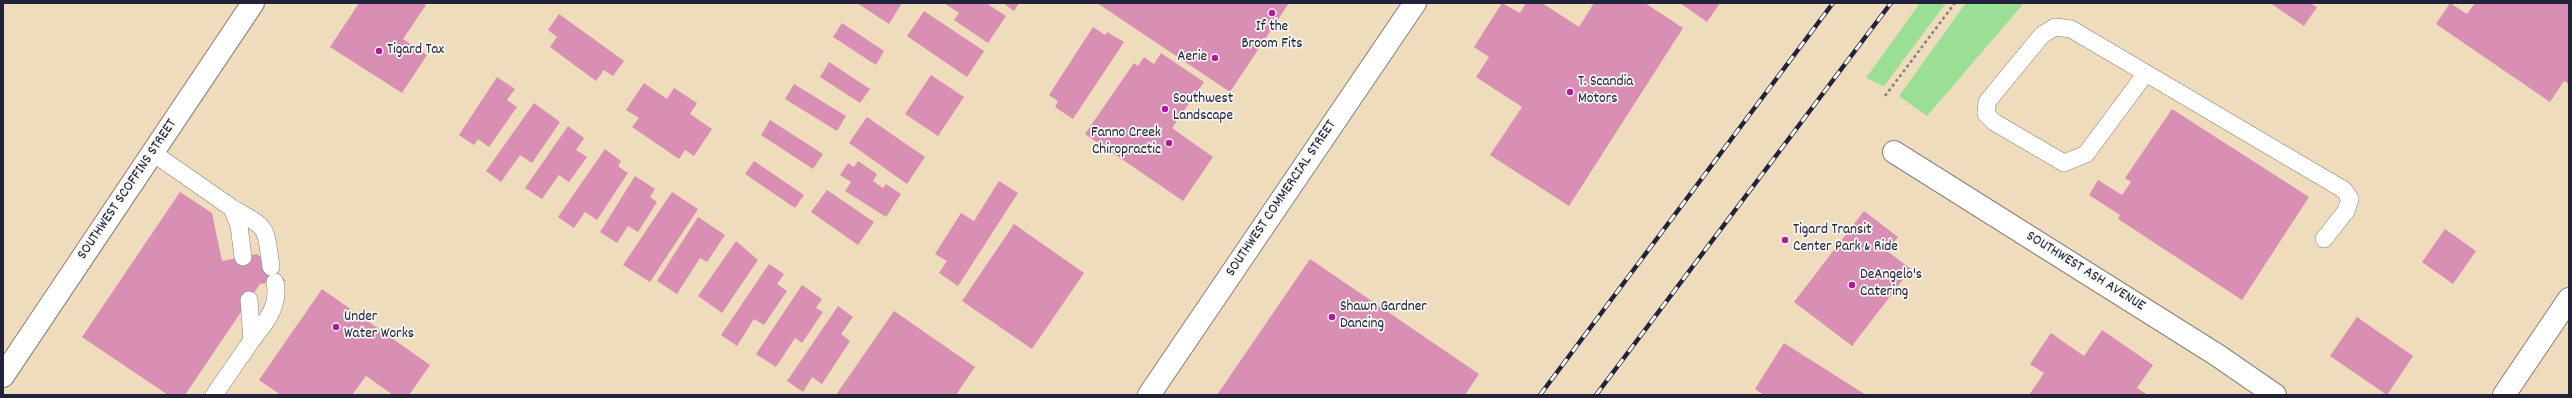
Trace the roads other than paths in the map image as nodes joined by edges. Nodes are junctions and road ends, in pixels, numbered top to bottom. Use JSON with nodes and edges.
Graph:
{"nodes":[{"id":1,"x":254,"y":3,"type":"edge"},
{"id":2,"x":1415,"y":3,"type":"edge"},
{"id":3,"x":2146,"y":73,"type":"junction"},
{"id":4,"x":1894,"y":152,"type":"dead end"},
{"id":5,"x":152,"y":153,"type":"junction"},
{"id":6,"x":232,"y":208,"type":"junction"},
{"id":7,"x":2324,"y":239,"type":"dead end"},
{"id":8,"x":243,"y":257,"type":"dead end"},
{"id":9,"x":2569,"y":299,"type":"edge"},
{"id":10,"x":249,"y":300,"type":"dead end"},
{"id":11,"x":252,"y":340,"type":"junction"},
{"id":12,"x":3,"y":376,"type":"edge"},
{"id":13,"x":214,"y":395,"type":"edge"},
{"id":14,"x":1150,"y":395,"type":"edge"},
{"id":15,"x":2275,"y":395,"type":"edge"},
{"id":16,"x":2504,"y":395,"type":"edge"}],
"edges":[{"from":1,"to":5,"type":"street","name":"SOUTHWEST SCOFFINS STREET"},
{"from":2,"to":14,"type":"street","name":"SOUTHWEST COMMERCIAL STREET"},
{"from":3,"to":3,"type":"lane"},
{"from":3,"to":7,"type":"lane"},
{"from":4,"to":15,"type":"street","name":"SOUTHWEST ASH AVENUE"},
{"from":5,"to":6,"type":"lane"},
{"from":5,"to":12,"type":"street","name":"SOUTHWEST SCOFFINS STREET"},
{"from":6,"to":8,"type":"lane"},
{"from":6,"to":11,"type":"lane"},
{"from":9,"to":16,"type":"street"},
{"from":10,"to":11,"type":"lane"},
{"from":11,"to":13,"type":"lane"}]}
